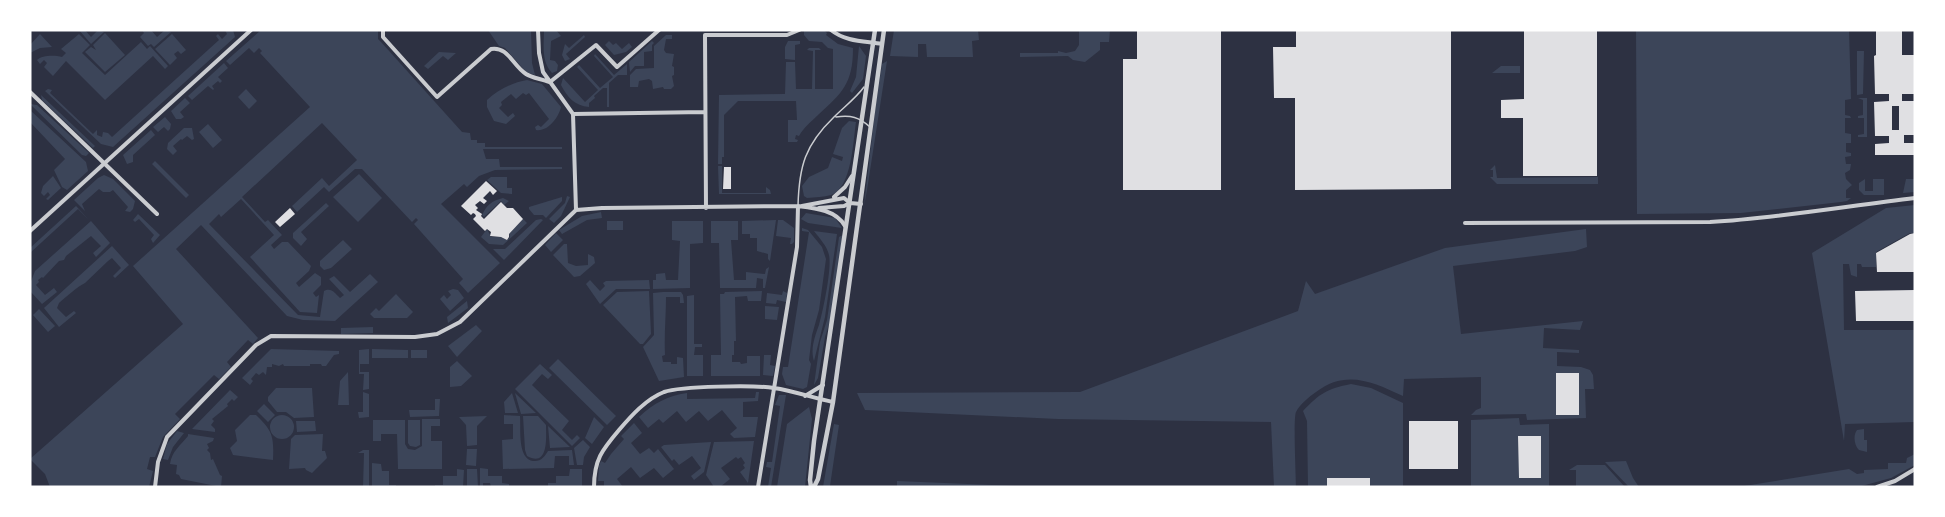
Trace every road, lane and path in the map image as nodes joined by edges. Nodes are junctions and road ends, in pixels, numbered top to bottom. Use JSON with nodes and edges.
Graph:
{"nodes":[{"id":1,"x":251,"y":30,"type":"edge"},
{"id":2,"x":383,"y":30,"type":"edge"},
{"id":3,"x":538,"y":30,"type":"edge"},
{"id":4,"x":659,"y":30,"type":"edge"},
{"id":5,"x":799,"y":30,"type":"edge"},
{"id":6,"x":831,"y":30,"type":"edge"},
{"id":7,"x":875,"y":30,"type":"edge"},
{"id":8,"x":884,"y":30,"type":"edge"},
{"id":9,"x":874,"y":43,"type":"junction"},
{"id":10,"x":882,"y":44,"type":"junction"},
{"id":11,"x":868,"y":80,"type":"junction"},
{"id":12,"x":549,"y":82,"type":"junction"},
{"id":13,"x":30,"y":92,"type":"edge"},
{"id":14,"x":705,"y":112,"type":"junction"},
{"id":15,"x":573,"y":114,"type":"junction"},
{"id":16,"x":834,"y":117,"type":"junction"},
{"id":17,"x":862,"y":120,"type":"junction"},
{"id":18,"x":870,"y":128,"type":"junction"},
{"id":19,"x":105,"y":164,"type":"junction"},
{"id":20,"x":854,"y":172,"type":"junction"},
{"id":21,"x":1915,"y":198,"type":"edge"},
{"id":22,"x":833,"y":199,"type":"junction"},
{"id":23,"x":850,"y":203,"type":"junction"},
{"id":24,"x":861,"y":204,"type":"junction"},
{"id":25,"x":798,"y":206,"type":"junction"},
{"id":26,"x":706,"y":208,"type":"junction"},
{"id":27,"x":817,"y":208,"type":"junction"},
{"id":28,"x":576,"y":210,"type":"junction"},
{"id":29,"x":157,"y":214,"type":"dead end"},
{"id":30,"x":1465,"y":223,"type":"dead end"},
{"id":31,"x":846,"y":228,"type":"junction"},
{"id":32,"x":30,"y":231,"type":"edge"},
{"id":33,"x":824,"y":384,"type":"junction"},
{"id":34,"x":774,"y":388,"type":"junction"},
{"id":35,"x":805,"y":396,"type":"junction"},
{"id":36,"x":822,"y":400,"type":"junction"},
{"id":37,"x":833,"y":402,"type":"junction"},
{"id":38,"x":1915,"y":469,"type":"edge"},
{"id":39,"x":154,"y":487,"type":"edge"},
{"id":40,"x":594,"y":487,"type":"edge"},
{"id":41,"x":758,"y":487,"type":"edge"},
{"id":42,"x":813,"y":487,"type":"edge"},
{"id":43,"x":1877,"y":487,"type":"edge"}],
"edges":[{"from":1,"to":19,"type":"street"},
{"from":2,"to":12,"type":"street"},
{"from":3,"to":12,"type":"street"},
{"from":4,"to":12,"type":"street"},
{"from":5,"to":14,"type":"street"},
{"from":6,"to":9,"type":"street"},
{"from":7,"to":9,"type":"street"},
{"from":8,"to":10,"type":"street"},
{"from":9,"to":10,"type":"street"},
{"from":9,"to":11,"type":"street"},
{"from":10,"to":18,"type":"street"},
{"from":11,"to":16,"type":"lane"},
{"from":11,"to":17,"type":"street"},
{"from":12,"to":15,"type":"street"},
{"from":13,"to":19,"type":"street"},
{"from":14,"to":15,"type":"street"},
{"from":14,"to":26,"type":"street"},
{"from":15,"to":28,"type":"street"},
{"from":16,"to":17,"type":"lane"},
{"from":16,"to":25,"type":"lane"},
{"from":17,"to":18,"type":"lane"},
{"from":17,"to":20,"type":"street"},
{"from":18,"to":24,"type":"street"},
{"from":19,"to":29,"type":"street"},
{"from":19,"to":32,"type":"street"},
{"from":20,"to":22,"type":"street"},
{"from":20,"to":23,"type":"street"},
{"from":21,"to":30,"type":"street"},
{"from":22,"to":23,"type":"street"},
{"from":22,"to":25,"type":"street"},
{"from":23,"to":24,"type":"street"},
{"from":23,"to":27,"type":"street"},
{"from":23,"to":31,"type":"street"},
{"from":24,"to":37,"type":"street"},
{"from":25,"to":26,"type":"street"},
{"from":25,"to":27,"type":"street"},
{"from":25,"to":34,"type":"street"},
{"from":26,"to":28,"type":"street"},
{"from":27,"to":31,"type":"street"},
{"from":28,"to":39,"type":"street"},
{"from":31,"to":33,"type":"street"},
{"from":33,"to":35,"type":"street"},
{"from":33,"to":36,"type":"street"},
{"from":34,"to":35,"type":"street"},
{"from":34,"to":40,"type":"street"},
{"from":34,"to":41,"type":"street"},
{"from":35,"to":36,"type":"street"},
{"from":36,"to":37,"type":"street"},
{"from":36,"to":42,"type":"street"},
{"from":37,"to":42,"type":"street"},
{"from":38,"to":43,"type":"street"}]}
